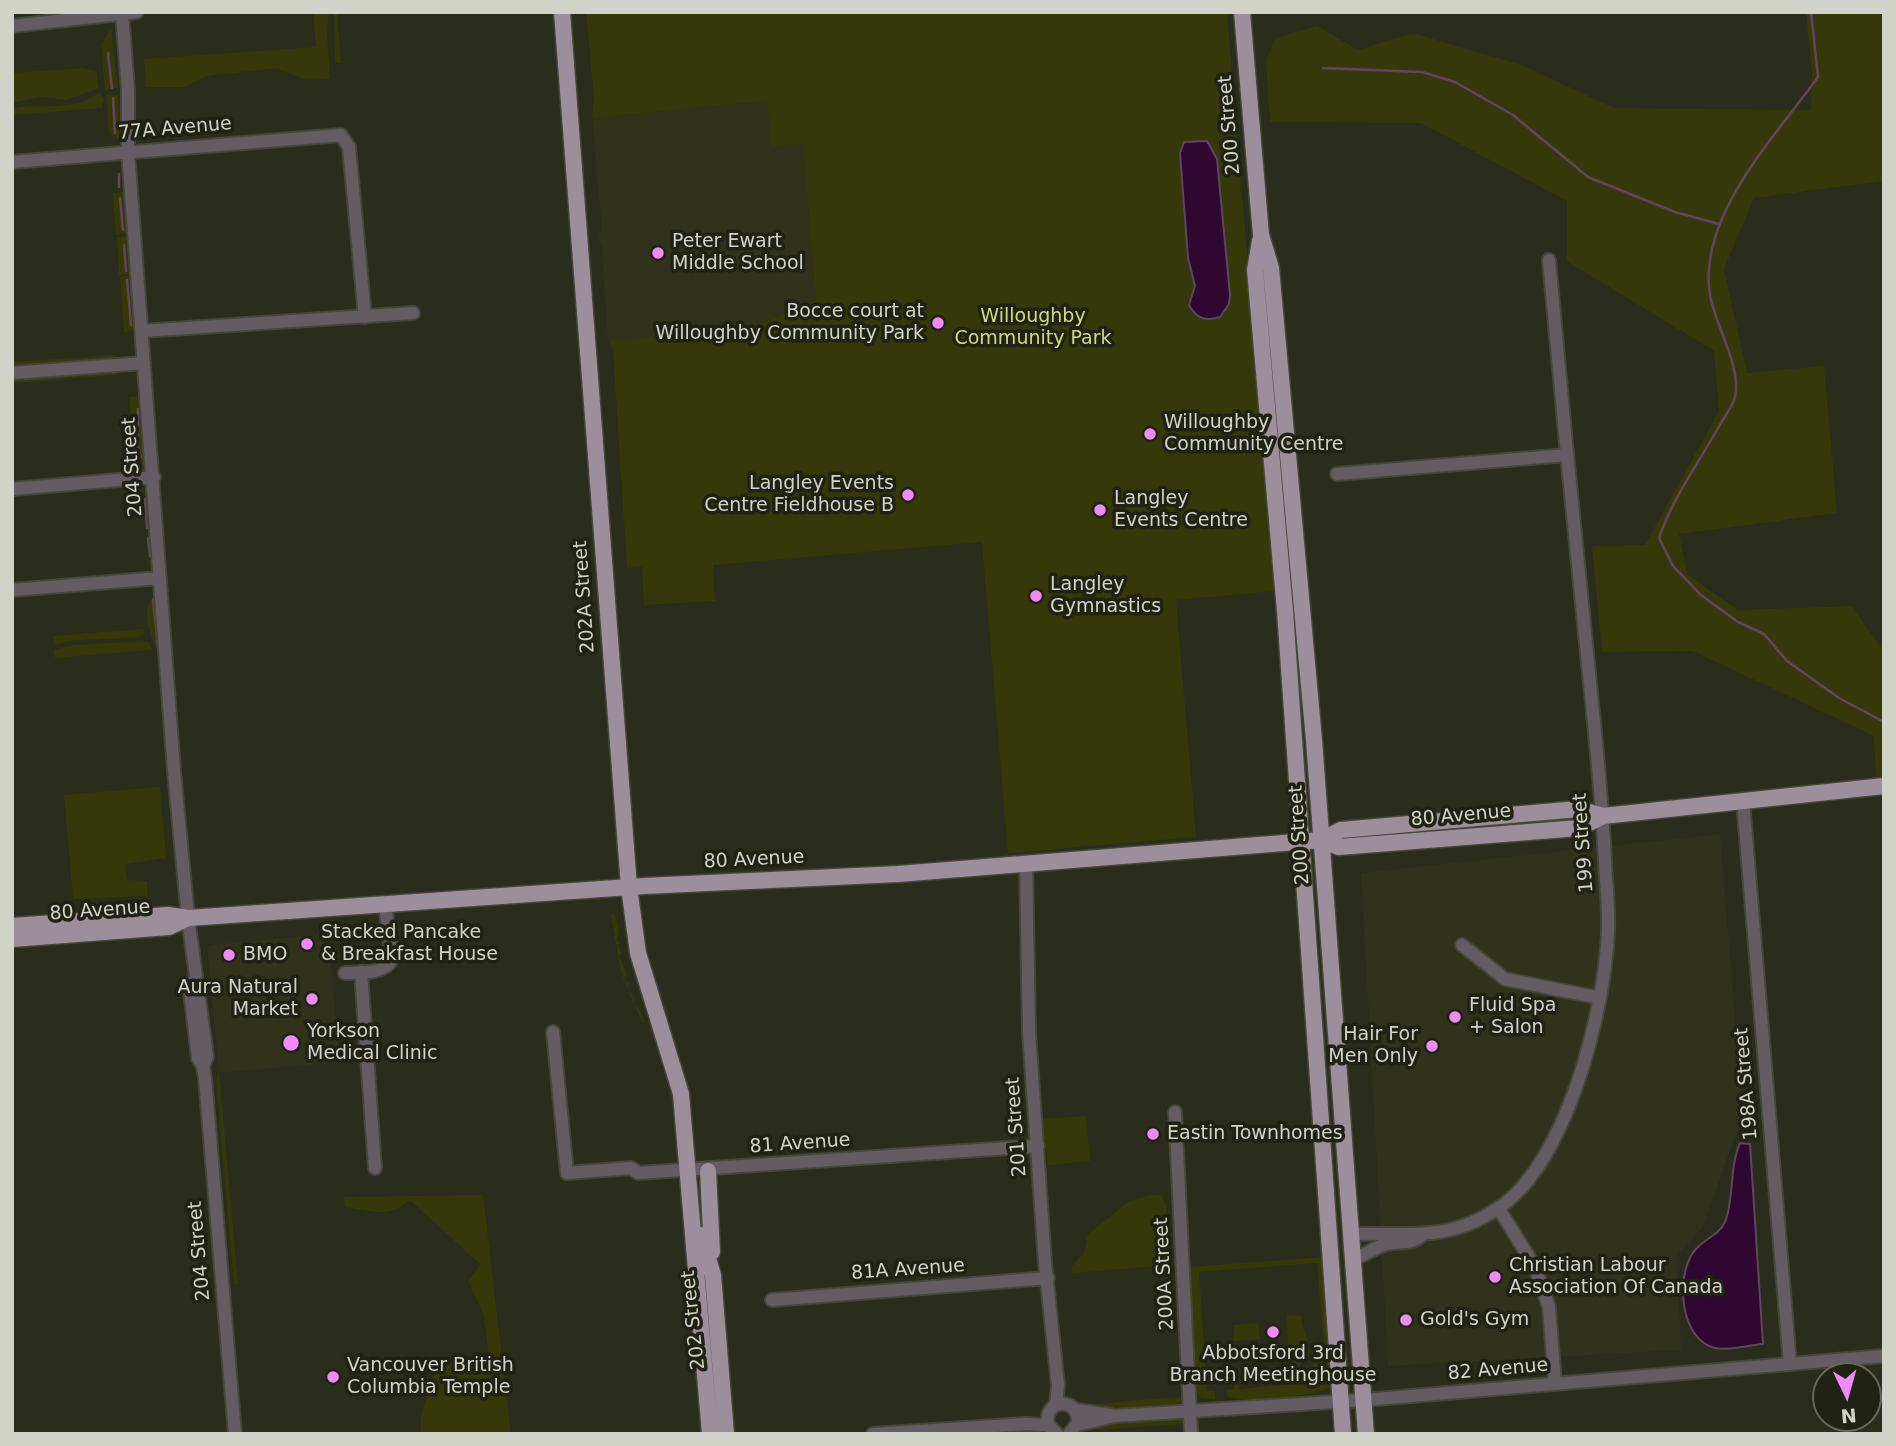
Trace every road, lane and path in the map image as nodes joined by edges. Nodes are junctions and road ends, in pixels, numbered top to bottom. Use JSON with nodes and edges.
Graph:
{"nodes":[{"id":1,"x":137,"y":12,"type":"edge"},
{"id":2,"x":562,"y":12,"type":"edge"},
{"id":3,"x":1242,"y":12,"type":"edge"},
{"id":4,"x":122,"y":13,"type":"edge"},
{"id":5,"x":12,"y":26,"type":"edge"},
{"id":6,"x":128,"y":152,"type":"junction"},
{"id":7,"x":12,"y":162,"type":"edge"},
{"id":8,"x":1261,"y":235,"type":"junction"},
{"id":9,"x":1549,"y":261,"type":"dead end"},
{"id":10,"x":413,"y":313,"type":"dead end"},
{"id":11,"x":365,"y":317,"type":"junction"},
{"id":12,"x":142,"y":331,"type":"junction"},
{"id":13,"x":145,"y":363,"type":"junction"},
{"id":14,"x":12,"y":373,"type":"edge"},
{"id":15,"x":1567,"y":455,"type":"junction"},
{"id":16,"x":1337,"y":474,"type":"dead end"},
{"id":17,"x":154,"y":477,"type":"junction"},
{"id":18,"x":12,"y":489,"type":"edge"},
{"id":19,"x":160,"y":578,"type":"junction"},
{"id":20,"x":12,"y":590,"type":"edge"},
{"id":21,"x":1884,"y":786,"type":"edge"},
{"id":22,"x":1743,"y":801,"type":"junction"},
{"id":23,"x":1603,"y":816,"type":"junction"},
{"id":24,"x":1321,"y":839,"type":"junction"},
{"id":25,"x":1300,"y":841,"type":"junction"},
{"id":26,"x":1026,"y":864,"type":"junction"},
{"id":27,"x":629,"y":887,"type":"junction"},
{"id":28,"x":385,"y":904,"type":"junction"},
{"id":29,"x":188,"y":918,"type":"junction"},
{"id":30,"x":12,"y":926,"type":"edge"},
{"id":31,"x":12,"y":939,"type":"edge"},
{"id":32,"x":1462,"y":945,"type":"dead end"},
{"id":33,"x":361,"y":972,"type":"junction"},
{"id":34,"x":345,"y":973,"type":"dead end"},
{"id":35,"x":1600,"y":998,"type":"junction"},
{"id":36,"x":554,"y":1032,"type":"dead end"},
{"id":37,"x":1175,"y":1112,"type":"dead end"},
{"id":38,"x":1038,"y":1146,"type":"junction"},
{"id":39,"x":375,"y":1168,"type":"dead end"},
{"id":40,"x":708,"y":1171,"type":"junction"},
{"id":41,"x":688,"y":1172,"type":"junction"},
{"id":42,"x":692,"y":1204,"type":"junction"},
{"id":43,"x":1499,"y":1209,"type":"junction"},
{"id":44,"x":1350,"y":1234,"type":"junction"},
{"id":45,"x":1421,"y":1236,"type":"junction"},
{"id":46,"x":1352,"y":1259,"type":"junction"},
{"id":47,"x":713,"y":1275,"type":"junction"},
{"id":48,"x":1048,"y":1278,"type":"junction"},
{"id":49,"x":772,"y":1300,"type":"dead end"},
{"id":50,"x":1884,"y":1356,"type":"edge"},
{"id":51,"x":1790,"y":1364,"type":"junction"},
{"id":52,"x":1555,"y":1384,"type":"junction"},
{"id":53,"x":1364,"y":1401,"type":"junction"},
{"id":54,"x":1341,"y":1402,"type":"junction"},
{"id":55,"x":1066,"y":1406,"type":"junction"},
{"id":56,"x":1192,"y":1410,"type":"junction"},
{"id":57,"x":1114,"y":1416,"type":"junction"},
{"id":58,"x":1050,"y":1425,"type":"edge"},
{"id":59,"x":1073,"y":1429,"type":"edge"},
{"id":60,"x":236,"y":1434,"type":"edge"},
{"id":61,"x":710,"y":1434,"type":"edge"},
{"id":62,"x":726,"y":1434,"type":"edge"},
{"id":63,"x":873,"y":1434,"type":"edge"},
{"id":64,"x":1191,"y":1434,"type":"edge"},
{"id":65,"x":1343,"y":1434,"type":"edge"},
{"id":66,"x":1366,"y":1434,"type":"edge"}],
"edges":[{"from":1,"to":4,"type":"street"},
{"from":2,"to":27,"type":"main road","name":"202A Street"},
{"from":3,"to":8,"type":"main road","name":"200 Street"},
{"from":4,"to":5,"type":"street"},
{"from":4,"to":6,"type":"street","name":"204 Street"},
{"from":6,"to":7,"type":"street","name":"77A Avenue"},
{"from":6,"to":11,"type":"street","name":"77A Avenue"},
{"from":6,"to":12,"type":"street","name":"204 Street"},
{"from":8,"to":24,"type":"main road","name":"200 Street"},
{"from":8,"to":25,"type":"main road","name":"200 Street"},
{"from":9,"to":15,"type":"street","name":"199 Street"},
{"from":10,"to":11,"type":"street"},
{"from":11,"to":12,"type":"street"},
{"from":12,"to":13,"type":"street","name":"204 Street"},
{"from":13,"to":14,"type":"street"},
{"from":13,"to":17,"type":"street","name":"204 Street"},
{"from":15,"to":16,"type":"street"},
{"from":15,"to":23,"type":"street","name":"199 Street"},
{"from":17,"to":18,"type":"street"},
{"from":17,"to":19,"type":"street","name":"204 Street"},
{"from":19,"to":20,"type":"street"},
{"from":19,"to":29,"type":"street","name":"204 Street"},
{"from":21,"to":22,"type":"main road","name":"80 Avenue"},
{"from":22,"to":23,"type":"main road","name":"80 Avenue"},
{"from":22,"to":51,"type":"street","name":"198A Street"},
{"from":23,"to":24,"type":"main road","name":"80 Avenue"},
{"from":23,"to":35,"type":"street","name":"199 Street"},
{"from":24,"to":25,"type":"main road","name":"80 Avenue"},
{"from":24,"to":44,"type":"main road","name":"200 Street"},
{"from":25,"to":26,"type":"main road","name":"80 Avenue"},
{"from":25,"to":54,"type":"main road","name":"200 Street"},
{"from":26,"to":27,"type":"main road","name":"80 Avenue"},
{"from":26,"to":38,"type":"street","name":"201 Street"},
{"from":27,"to":28,"type":"main road","name":"80 Avenue"},
{"from":27,"to":41,"type":"main road","name":"202A Street"},
{"from":28,"to":29,"type":"main road","name":"80 Avenue"},
{"from":28,"to":33,"type":"street"},
{"from":29,"to":30,"type":"main road","name":"80 Avenue"},
{"from":29,"to":31,"type":"main road","name":"80 Avenue"},
{"from":29,"to":60,"type":"street","name":"204 Street"},
{"from":32,"to":35,"type":"street"},
{"from":33,"to":34,"type":"street"},
{"from":33,"to":39,"type":"street"},
{"from":35,"to":43,"type":"street","name":"199 Street"},
{"from":36,"to":41,"type":"street","name":"81 Avenue"},
{"from":37,"to":56,"type":"street","name":"200A Street"},
{"from":38,"to":40,"type":"street","name":"81 Avenue"},
{"from":38,"to":48,"type":"street","name":"201 Street"},
{"from":40,"to":41,"type":"street","name":"81 Avenue"},
{"from":40,"to":47,"type":"main road"},
{"from":41,"to":42,"type":"main road","name":"202 Street"},
{"from":42,"to":47,"type":"main road","name":"202 Street"},
{"from":42,"to":61,"type":"main road","name":"202 Street"},
{"from":43,"to":45,"type":"street"},
{"from":43,"to":52,"type":"street"},
{"from":44,"to":45,"type":"street"},
{"from":44,"to":46,"type":"main road","name":"200 Street"},
{"from":45,"to":46,"type":"street"},
{"from":46,"to":53,"type":"main road","name":"200 Street"},
{"from":47,"to":62,"type":"main road","name":"202 Street"},
{"from":48,"to":49,"type":"street","name":"81A Avenue"},
{"from":48,"to":55,"type":"street","name":"201 Street"},
{"from":50,"to":51,"type":"street","name":"82 Avenue"},
{"from":51,"to":52,"type":"street","name":"82 Avenue"},
{"from":52,"to":53,"type":"street","name":"82 Avenue"},
{"from":53,"to":54,"type":"street","name":"82 Avenue"},
{"from":53,"to":66,"type":"main road","name":"200 Street"},
{"from":54,"to":56,"type":"street","name":"82 Avenue"},
{"from":54,"to":65,"type":"main road","name":"200 Street"},
{"from":55,"to":57,"type":"street","name":"82 Avenue"},
{"from":55,"to":58,"type":"street"},
{"from":55,"to":59,"type":"street"},
{"from":56,"to":57,"type":"street","name":"82 Avenue"},
{"from":56,"to":64,"type":"street","name":"200A Street"},
{"from":57,"to":59,"type":"street","name":"82 Avenue"},
{"from":58,"to":63,"type":"street"}]}
